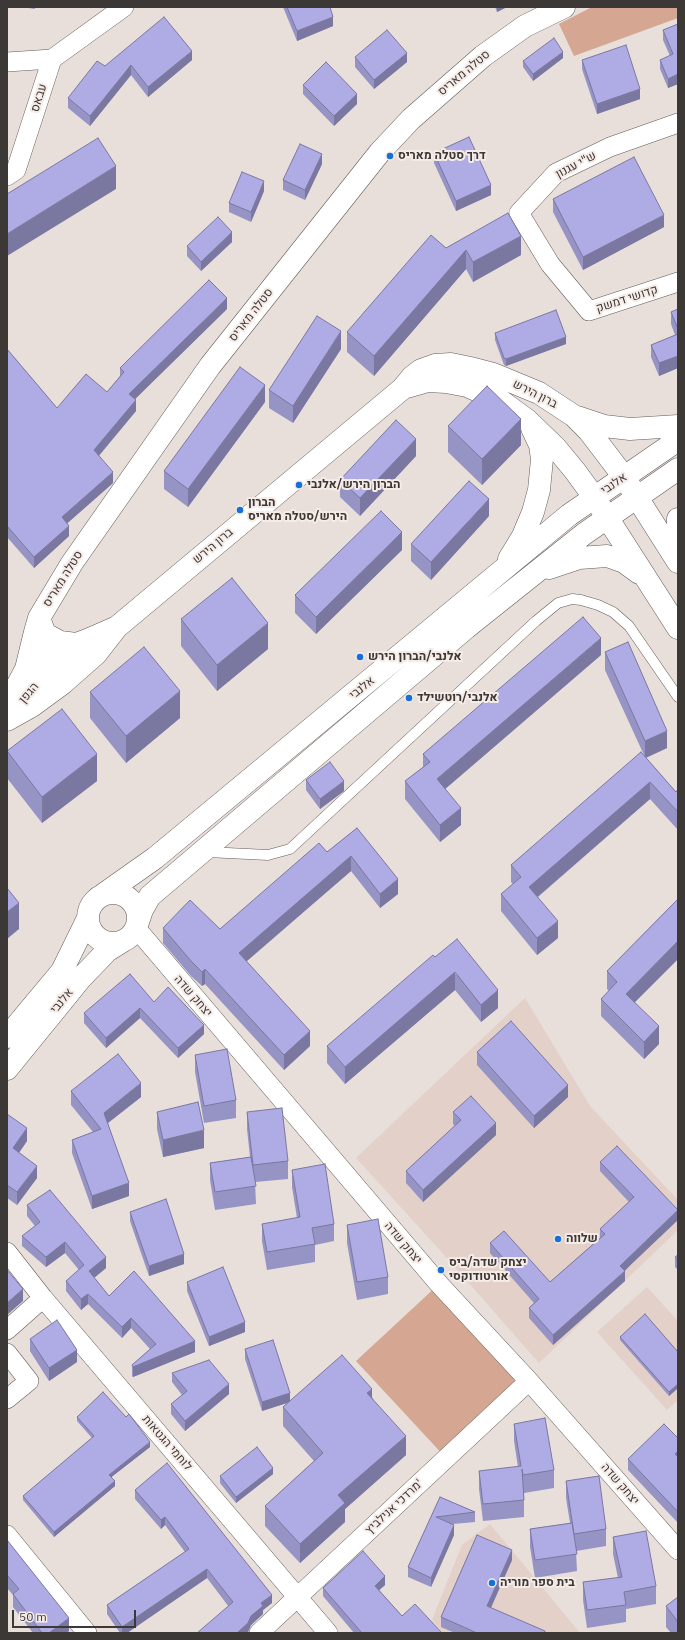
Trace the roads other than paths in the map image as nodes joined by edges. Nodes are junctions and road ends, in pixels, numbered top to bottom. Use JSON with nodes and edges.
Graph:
{"nodes":[{"id":1,"x":124,"y":7,"type":"edge"},
{"id":2,"x":564,"y":7,"type":"edge"},
{"id":3,"x":52,"y":59,"type":"junction"},
{"id":4,"x":7,"y":62,"type":"edge"},
{"id":5,"x":678,"y":123,"type":"edge"},
{"id":6,"x":7,"y":176,"type":"edge"},
{"id":7,"x":550,"y":264,"type":"joint"},
{"id":8,"x":678,"y":282,"type":"edge"},
{"id":9,"x":402,"y":389,"type":"junction"},
{"id":10,"x":574,"y":416,"type":"junction"},
{"id":11,"x":527,"y":420,"type":"junction"},
{"id":12,"x":678,"y":426,"type":"edge"},
{"id":13,"x":678,"y":440,"type":"edge"},
{"id":14,"x":678,"y":469,"type":"edge"},
{"id":15,"x":624,"y":477,"type":"junction"},
{"id":16,"x":594,"y":497,"type":"junction"},
{"id":17,"x":637,"y":497,"type":"junction"},
{"id":18,"x":606,"y":518,"type":"junction"},
{"id":19,"x":678,"y":519,"type":"edge"},
{"id":20,"x":678,"y":533,"type":"edge"},
{"id":21,"x":678,"y":562,"type":"edge"},
{"id":22,"x":499,"y":575,"type":"junction"},
{"id":23,"x":647,"y":580,"type":"junction"},
{"id":24,"x":523,"y":582,"type":"junction"},
{"id":25,"x":37,"y":625,"type":"junction"},
{"id":26,"x":117,"y":627,"type":"junction"},
{"id":27,"x":678,"y":628,"type":"edge"},
{"id":28,"x":86,"y":640,"type":"junction"},
{"id":29,"x":57,"y":676,"type":"junction"},
{"id":30,"x":678,"y":697,"type":"edge"},
{"id":31,"x":7,"y":704,"type":"edge"},
{"id":32,"x":7,"y":719,"type":"edge"},
{"id":33,"x":199,"y":853,"type":"junction"},
{"id":34,"x":104,"y":894,"type":"junction"},
{"id":35,"x":87,"y":920,"type":"junction"},
{"id":36,"x":132,"y":930,"type":"junction"},
{"id":37,"x":7,"y":1037,"type":"edge"},
{"id":38,"x":7,"y":1069,"type":"edge"},
{"id":39,"x":7,"y":1252,"type":"edge"},
{"id":40,"x":43,"y":1298,"type":"junction"},
{"id":41,"x":7,"y":1330,"type":"edge"},
{"id":42,"x":7,"y":1353,"type":"edge"},
{"id":43,"x":529,"y":1381,"type":"junction"},
{"id":44,"x":7,"y":1399,"type":"edge"},
{"id":45,"x":7,"y":1535,"type":"edge"},
{"id":46,"x":678,"y":1550,"type":"edge"},
{"id":47,"x":298,"y":1597,"type":"junction"},
{"id":48,"x":87,"y":1633,"type":"edge"},
{"id":49,"x":259,"y":1633,"type":"edge"},
{"id":50,"x":328,"y":1633,"type":"edge"}],
"edges":[{"from":1,"to":3,"type":"street"},
{"from":2,"to":25,"type":"street","name":"סטלה מאריס"},
{"from":3,"to":4,"type":"street"},
{"from":3,"to":6,"type":"street","name":"עבאס"},
{"from":5,"to":7,"type":"street","name":"ש\"י עגנון"},
{"from":7,"to":8,"type":"street","name":"קדושי דמשק"},
{"from":9,"to":10,"type":"street","name":"ברון הירש"},
{"from":9,"to":11,"type":"street","name":"ברון הירש"},
{"from":9,"to":26,"type":"street","name":"ברון הירש"},
{"from":10,"to":12,"type":"street"},
{"from":10,"to":15,"type":"street","name":"ברון הירש"},
{"from":11,"to":16,"type":"street","name":"ברון הירש"},
{"from":11,"to":22,"type":"street"},
{"from":13,"to":15,"type":"street","name":"אלנבי"},
{"from":14,"to":17,"type":"street","name":"אלנבי"},
{"from":15,"to":16,"type":"street","name":"אלנבי"},
{"from":15,"to":17,"type":"street","name":"ברון הירש"},
{"from":16,"to":18,"type":"street","name":"ברון הירש"},
{"from":16,"to":22,"type":"street","name":"אלנבי"},
{"from":17,"to":18,"type":"street","name":"אלנבי"},
{"from":17,"to":21,"type":"street","name":"ברון הירש"},
{"from":18,"to":23,"type":"street","name":"ברון הירש"},
{"from":18,"to":24,"type":"street","name":"אלנבי"},
{"from":19,"to":20,"type":"street"},
{"from":22,"to":34,"type":"street","name":"אלנבי"},
{"from":23,"to":24,"type":"street"},
{"from":23,"to":27,"type":"street","name":"ברון הירש"},
{"from":24,"to":33,"type":"street","name":"אלנבי"},
{"from":25,"to":28,"type":"street"},
{"from":25,"to":29,"type":"street"},
{"from":25,"to":31,"type":"street","name":"סטלה מאריס"},
{"from":26,"to":28,"type":"street","name":"ברון הירש"},
{"from":26,"to":29,"type":"street","name":"ברון הירש"},
{"from":28,"to":29,"type":"street","name":"ברון הירש"},
{"from":29,"to":32,"type":"street","name":"הגפן"},
{"from":30,"to":33,"type":"lane"},
{"from":33,"to":36,"type":"street","name":"אלנבי"},
{"from":34,"to":35,"type":"street","name":"אלנבי"},
{"from":34,"to":36,"type":"street"},
{"from":35,"to":36,"type":"street"},
{"from":35,"to":37,"type":"street","name":"אלנבי"},
{"from":36,"to":38,"type":"street","name":"אלנבי"},
{"from":36,"to":43,"type":"street","name":"יצחק שדה"},
{"from":39,"to":40,"type":"street","name":"לוחמי הגטאות"},
{"from":40,"to":41,"type":"street"},
{"from":40,"to":47,"type":"street","name":"לוחמי הגטאות"},
{"from":42,"to":44,"type":"street"},
{"from":43,"to":46,"type":"street","name":"יצחק שדה"},
{"from":43,"to":47,"type":"street","name":"מרדכי אנילביץ'"},
{"from":45,"to":48,"type":"street"},
{"from":47,"to":49,"type":"street","name":"מרדכי אנילביץ'"},
{"from":47,"to":50,"type":"street","name":"לוחמי הגטאות"}]}
